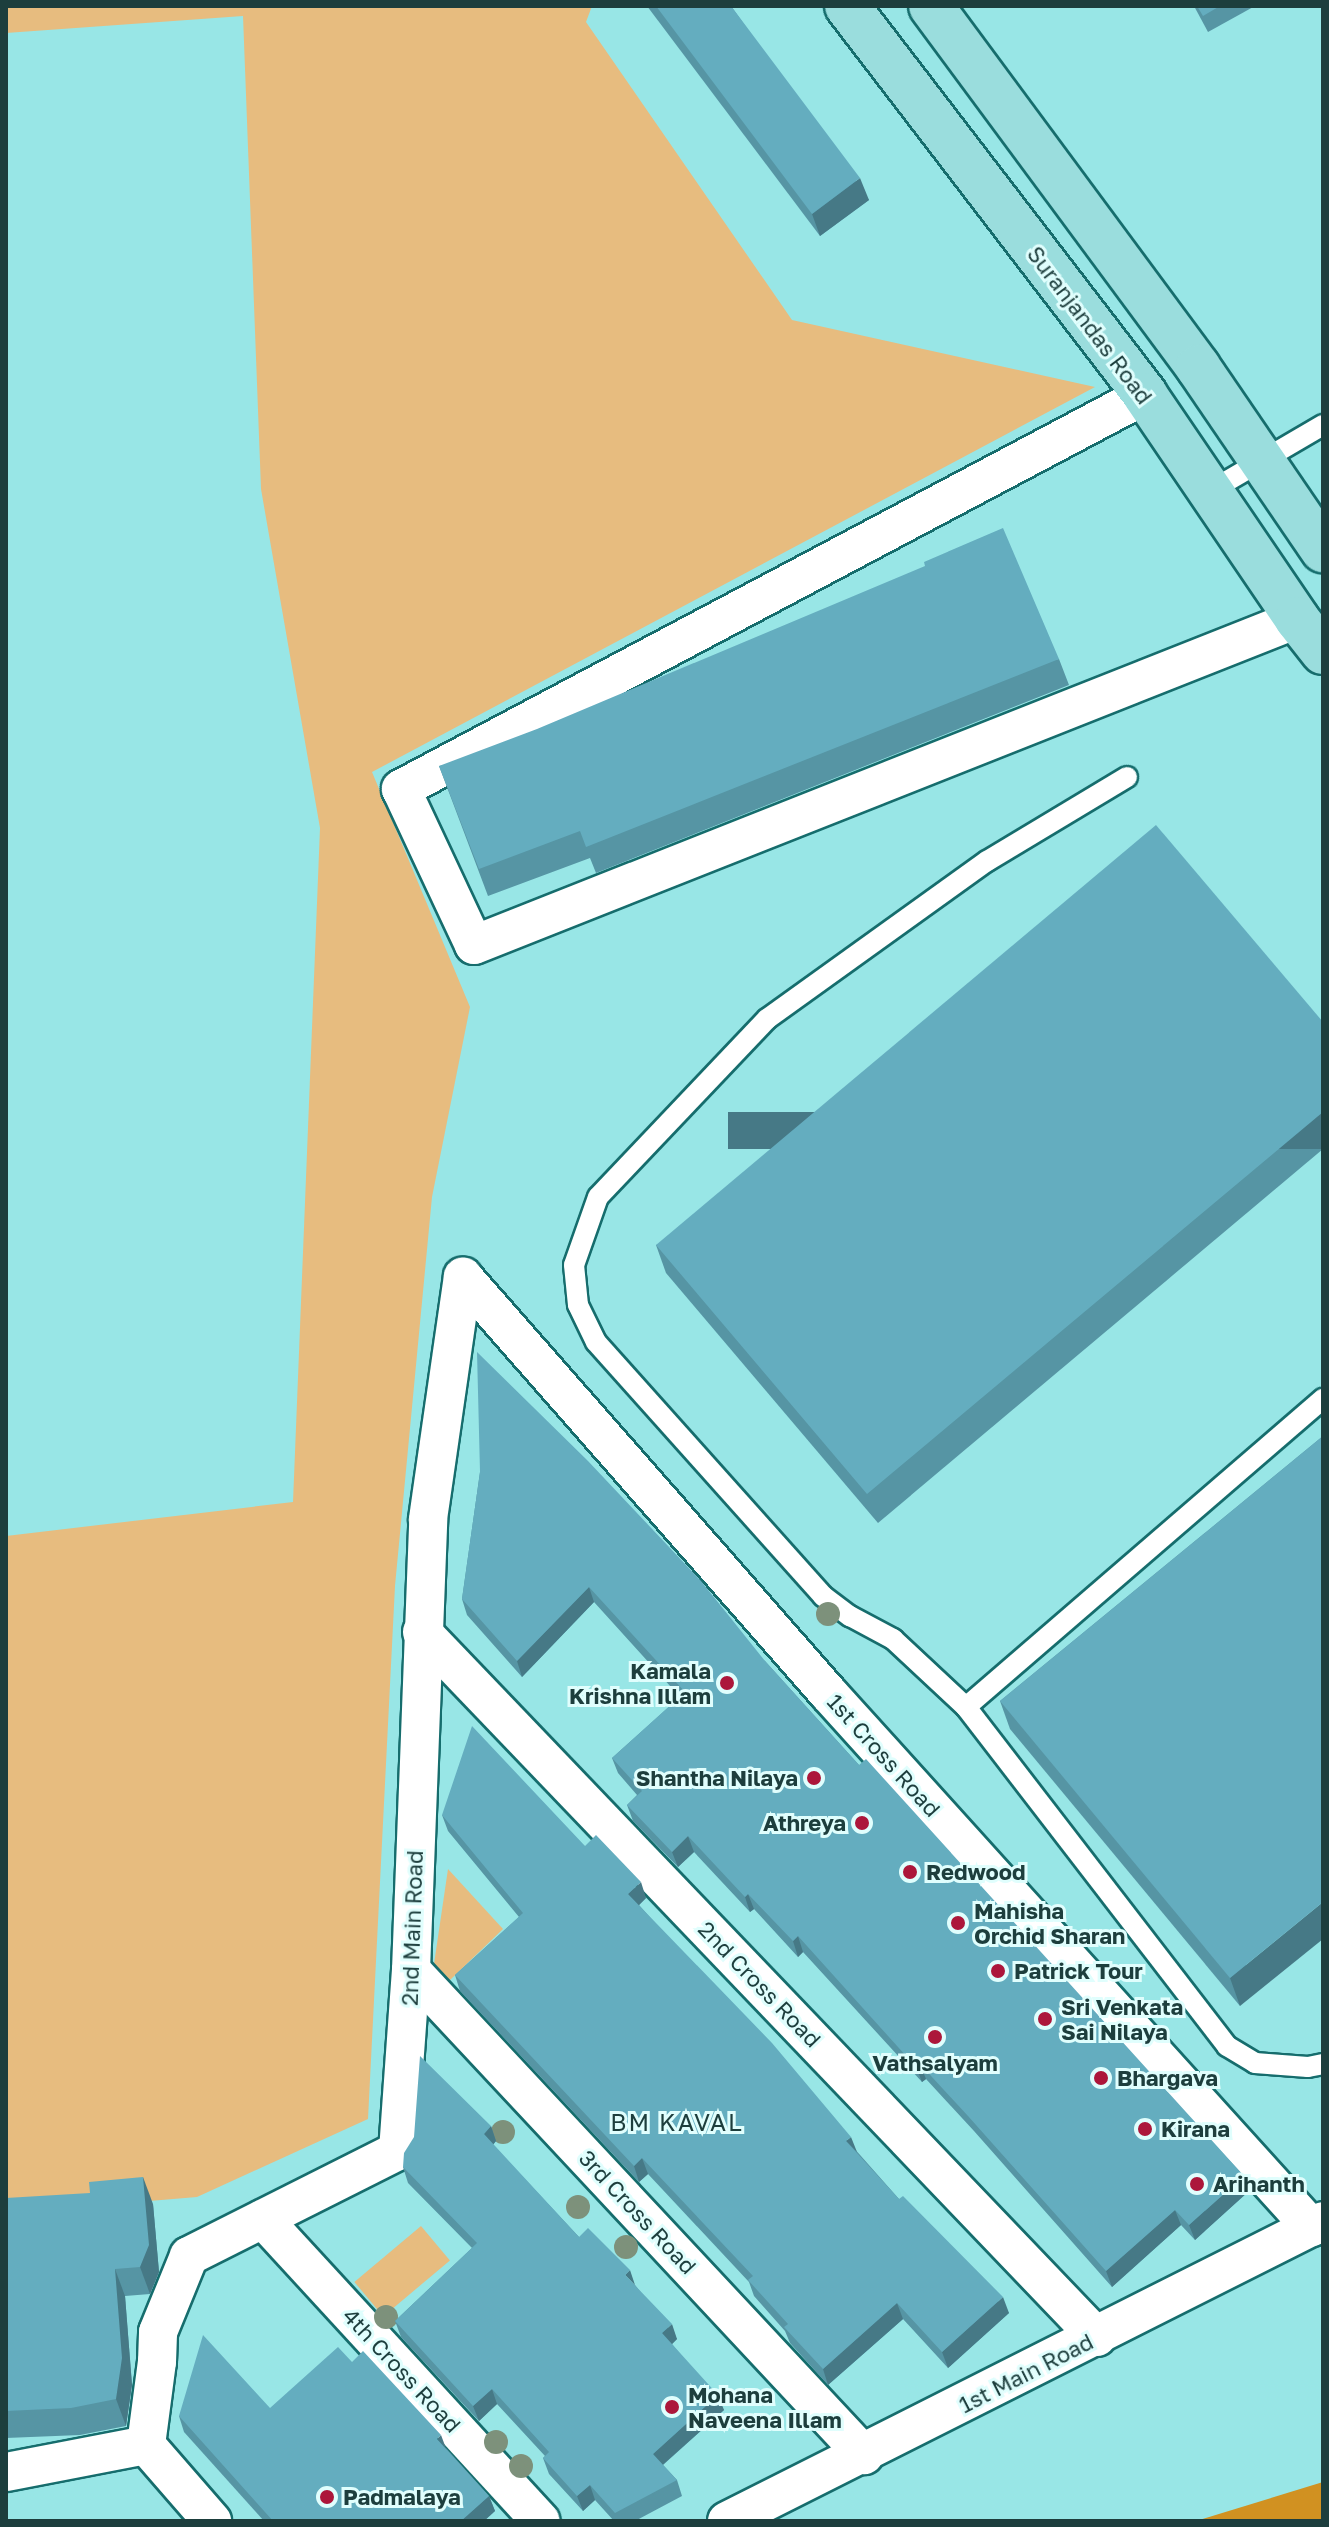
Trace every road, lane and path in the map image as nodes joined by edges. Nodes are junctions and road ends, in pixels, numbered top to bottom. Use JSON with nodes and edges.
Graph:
{"nodes":[{"id":1,"x":847,"y":6,"type":"edge"},
{"id":2,"x":931,"y":6,"type":"edge"},
{"id":3,"x":1145,"y":395,"type":"junction"},
{"id":4,"x":1323,"y":425,"type":"edge"},
{"id":5,"x":1259,"y":460,"type":"junction"},
{"id":6,"x":1210,"y":491,"type":"junction"},
{"id":7,"x":1323,"y":550,"type":"edge"},
{"id":8,"x":1310,"y":636,"type":"edge"},
{"id":9,"x":1127,"y":777,"type":"dead end"},
{"id":10,"x":463,"y":1277,"type":"joint"},
{"id":11,"x":1323,"y":1399,"type":"edge"},
{"id":12,"x":422,"y":1632,"type":"junction"},
{"id":13,"x":966,"y":1707,"type":"junction"},
{"id":14,"x":411,"y":1970,"type":"junction"},
{"id":15,"x":1323,"y":2064,"type":"edge"},
{"id":16,"x":263,"y":2219,"type":"junction"},
{"id":17,"x":1317,"y":2224,"type":"edge"},
{"id":18,"x":1097,"y":2337,"type":"junction"},
{"id":19,"x":146,"y":2445,"type":"junction"},
{"id":20,"x":864,"y":2455,"type":"junction"},
{"id":21,"x":6,"y":2472,"type":"edge"},
{"id":22,"x":212,"y":2521,"type":"edge"},
{"id":23,"x":541,"y":2521,"type":"edge"},
{"id":24,"x":727,"y":2521,"type":"edge"}],
"edges":[{"from":1,"to":3,"type":"main road","name":"Suranjandas Road"},
{"from":2,"to":5,"type":"main road"},
{"from":3,"to":6,"type":"main road","name":"Suranjandas Road"},
{"from":3,"to":8,"type":"street"},
{"from":4,"to":5,"type":"lane"},
{"from":5,"to":6,"type":"lane"},
{"from":5,"to":7,"type":"main road"},
{"from":6,"to":8,"type":"main road","name":"Suranjandas Road"},
{"from":9,"to":13,"type":"lane"},
{"from":10,"to":12,"type":"street","name":"2nd Main Road"},
{"from":10,"to":17,"type":"street","name":"1st Cross Road"},
{"from":11,"to":13,"type":"lane"},
{"from":12,"to":14,"type":"street","name":"2nd Main Road"},
{"from":12,"to":18,"type":"street","name":"2nd Cross Road"},
{"from":13,"to":15,"type":"lane"},
{"from":14,"to":16,"type":"street","name":"2nd Main Road"},
{"from":14,"to":20,"type":"street","name":"3rd Cross Road"},
{"from":16,"to":19,"type":"street","name":"2nd Main Road"},
{"from":16,"to":23,"type":"street","name":"4th Cross Road"},
{"from":17,"to":18,"type":"street","name":"1st Main Road"},
{"from":18,"to":20,"type":"street","name":"1st Main Road"},
{"from":19,"to":21,"type":"street"},
{"from":19,"to":22,"type":"street"},
{"from":20,"to":24,"type":"street","name":"1st Main Road"}]}
